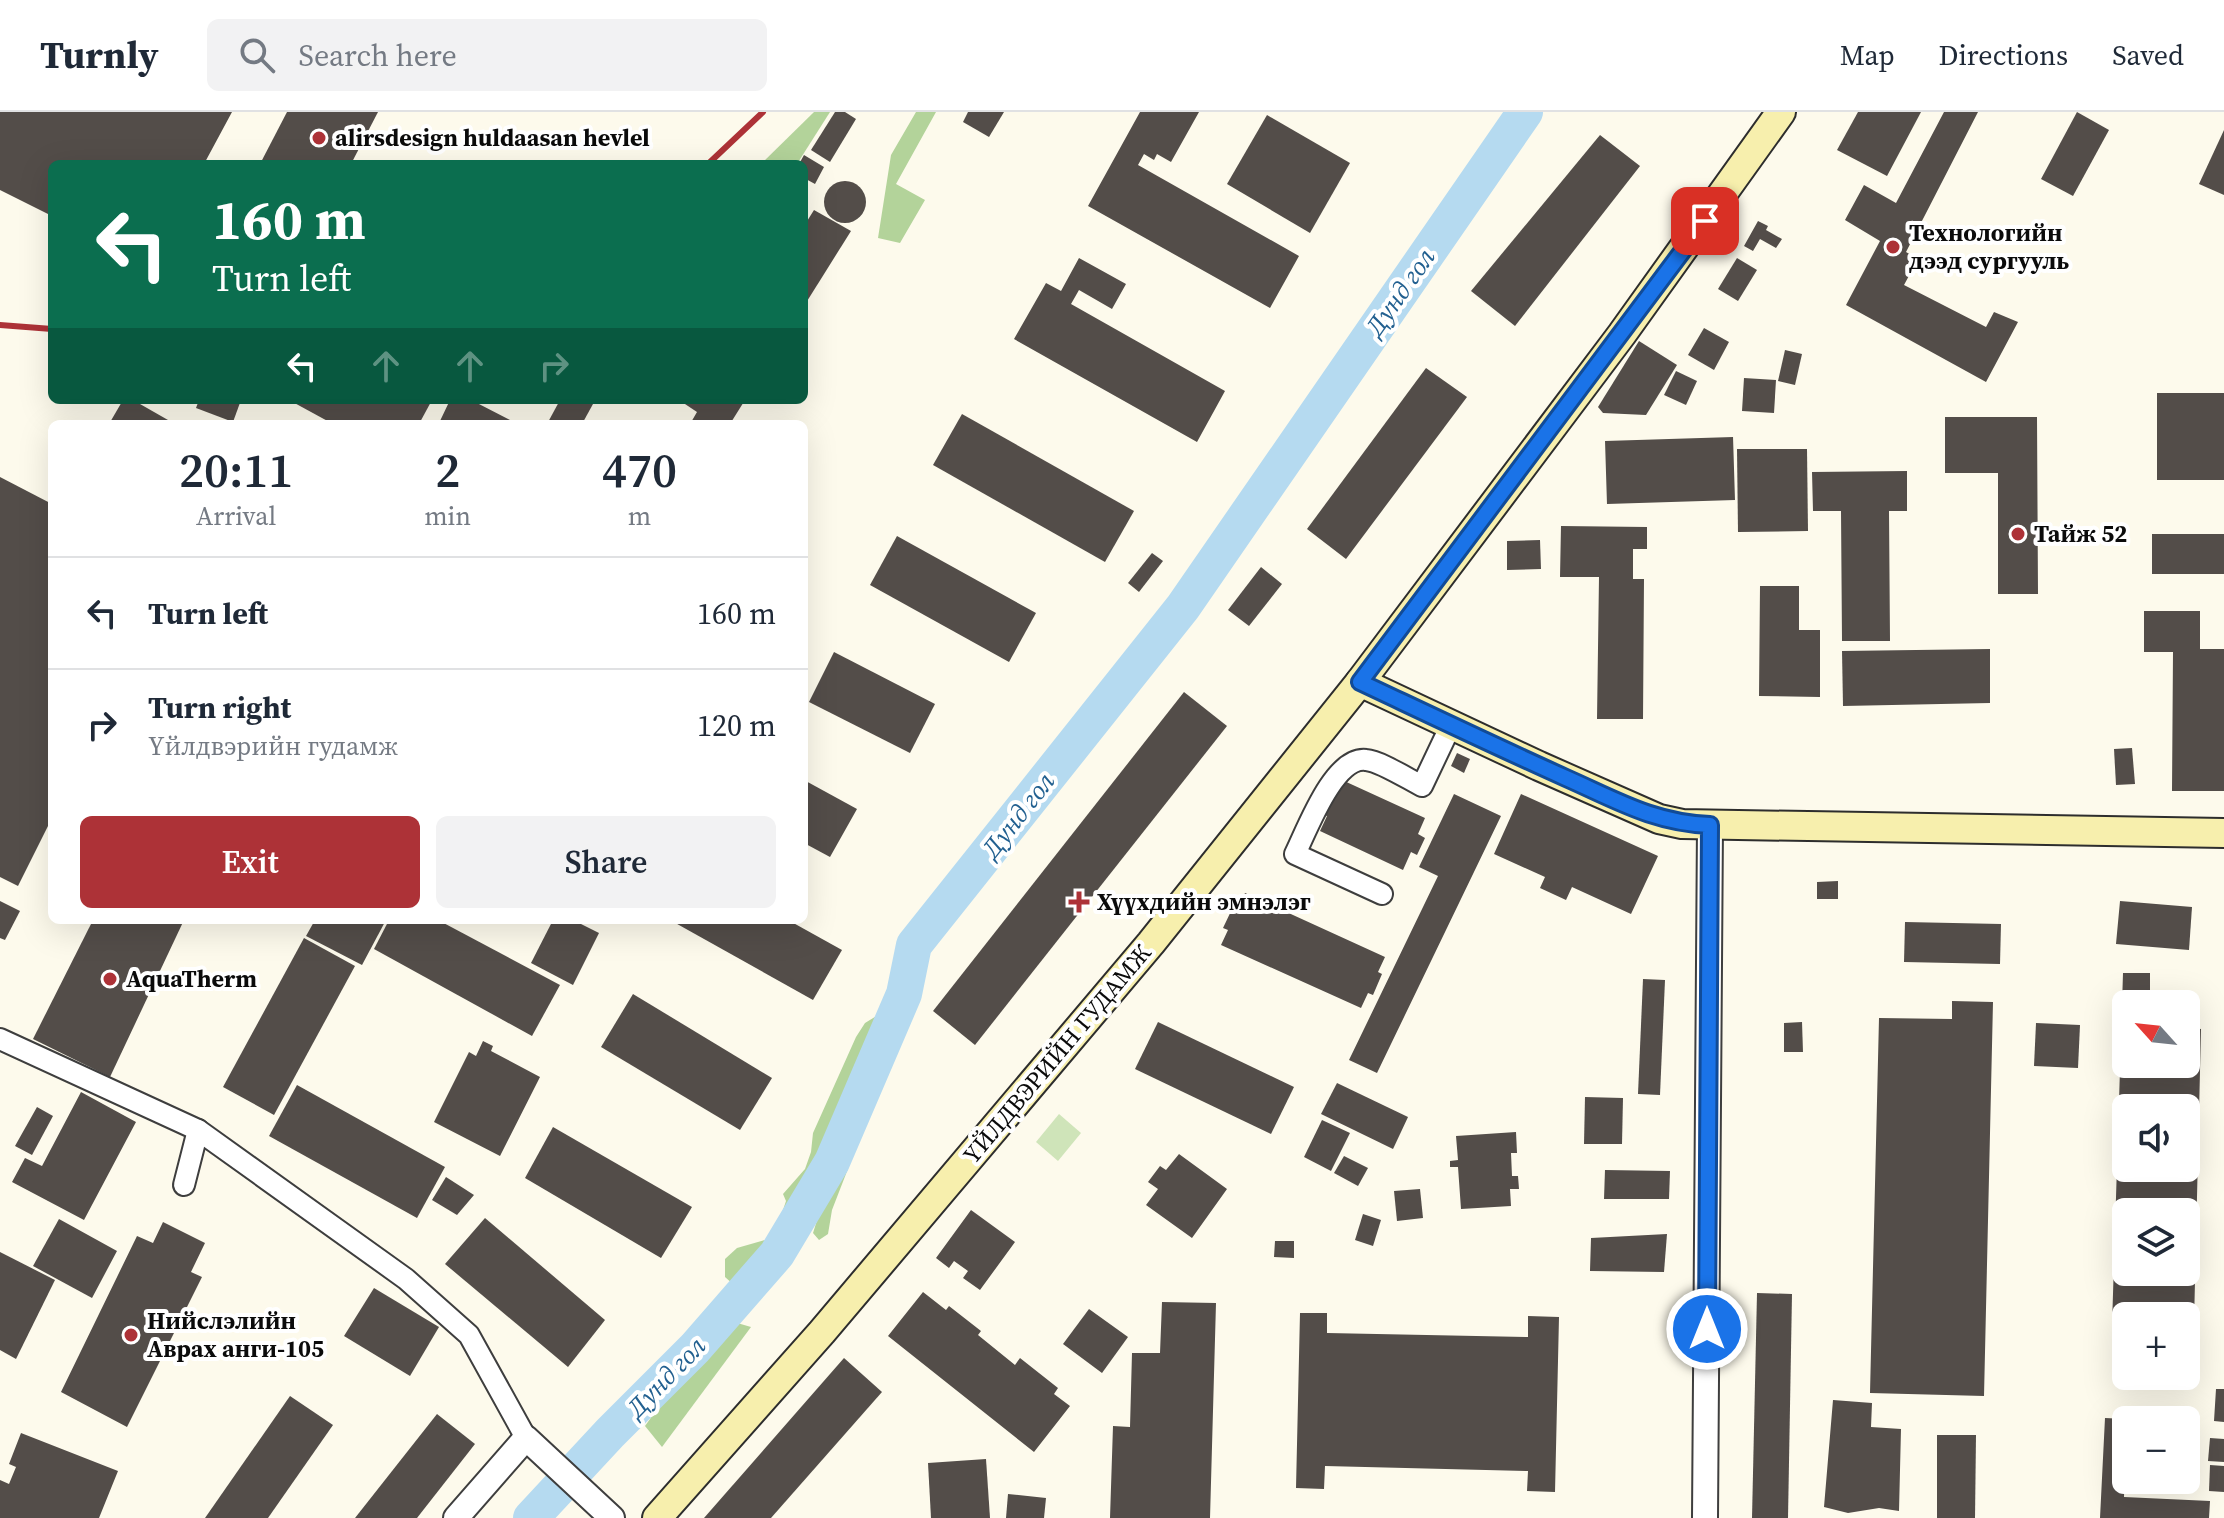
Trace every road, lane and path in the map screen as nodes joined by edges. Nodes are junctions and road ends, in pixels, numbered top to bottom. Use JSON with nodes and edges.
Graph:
{"nodes":[{"id":1,"x":1781,"y":112,"type":"edge"},
{"id":2,"x":1360,"y":682,"type":"junction"},
{"id":3,"x":1451,"y":725,"type":"junction"},
{"id":4,"x":1710,"y":825,"type":"junction"},
{"id":5,"x":2224,"y":833,"type":"edge"},
{"id":6,"x":1382,"y":894,"type":"dead end"},
{"id":7,"x":0,"y":1039,"type":"edge"},
{"id":8,"x":198,"y":1130,"type":"junction"},
{"id":9,"x":184,"y":1185,"type":"dead end"},
{"id":10,"x":533,"y":1445,"type":"junction"},
{"id":11,"x":456,"y":1518,"type":"edge"},
{"id":12,"x":612,"y":1518,"type":"edge"},
{"id":13,"x":657,"y":1518,"type":"edge"},
{"id":14,"x":1705,"y":1518,"type":"edge"}],
"edges":[{"from":1,"to":2,"type":"main road","name":"YЙЛДВЭРИЙН ГУДАМЖ"},
{"from":2,"to":3,"type":"main road"},
{"from":2,"to":13,"type":"main road","name":"YЙЛДВЭРИЙН ГУДАМЖ"},
{"from":3,"to":4,"type":"main road"},
{"from":3,"to":6,"type":"street"},
{"from":4,"to":5,"type":"main road"},
{"from":4,"to":14,"type":"street"},
{"from":7,"to":8,"type":"street"},
{"from":8,"to":9,"type":"street"},
{"from":8,"to":10,"type":"street"},
{"from":10,"to":11,"type":"street"},
{"from":10,"to":12,"type":"street"}]}
